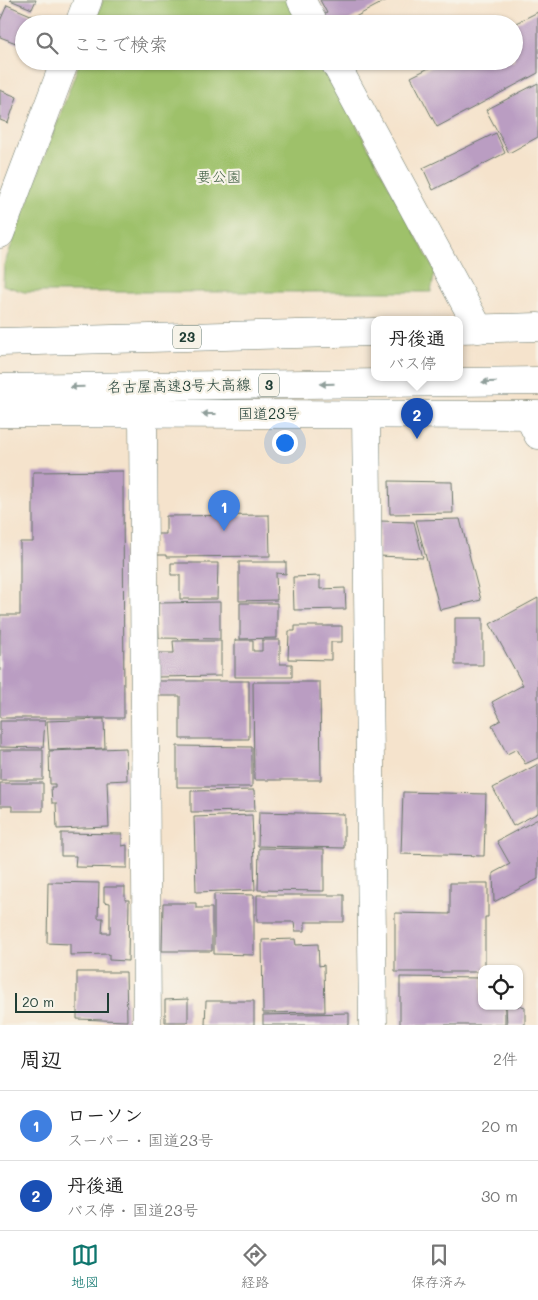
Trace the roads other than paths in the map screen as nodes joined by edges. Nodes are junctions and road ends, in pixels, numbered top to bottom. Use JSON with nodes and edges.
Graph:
{"nodes":[{"id":1,"x":88,"y":0,"type":"edge"},
{"id":2,"x":301,"y":0,"type":"edge"},
{"id":3,"x":82,"y":15,"type":"edge"},
{"id":4,"x":309,"y":15,"type":"edge"},
{"id":5,"x":62,"y":70,"type":"edge"},
{"id":6,"x":338,"y":70,"type":"edge"},
{"id":7,"x":0,"y":234,"type":"edge"},
{"id":8,"x":458,"y":316,"type":"edge"},
{"id":9,"x":538,"y":327,"type":"edge"},
{"id":10,"x":371,"y":332,"type":"edge"},
{"id":11,"x":466,"y":333,"type":"edge"},
{"id":12,"x":538,"y":340,"type":"edge"},
{"id":13,"x":0,"y":342,"type":"edge"},
{"id":14,"x":371,"y":342,"type":"edge"},
{"id":15,"x":0,"y":346,"type":"edge"},
{"id":16,"x":538,"y":381,"type":"edge"},
{"id":17,"x":0,"y":388,"type":"edge"},
{"id":18,"x":0,"y":413,"type":"edge"},
{"id":19,"x":143,"y":414,"type":"junction"},
{"id":20,"x":366,"y":415,"type":"junction"},
{"id":21,"x":535,"y":422,"type":"edge"},
{"id":22,"x":147,"y":1025,"type":"edge"},
{"id":23,"x":373,"y":1025,"type":"edge"}],
"edges":[{"from":1,"to":3,"type":"main road"},
{"from":2,"to":4,"type":"main road"},
{"from":5,"to":7,"type":"main road"},
{"from":6,"to":8,"type":"main road"},
{"from":9,"to":11,"type":"main road"},
{"from":10,"to":13,"type":"main road","number":"23"},
{"from":11,"to":12,"type":"main road"},
{"from":14,"to":15,"type":"main road"},
{"from":16,"to":17,"type":"main road","name":"名古屋高速3号大高線","number":"3","one_way":true},
{"from":18,"to":19,"type":"main road","name":"国道23号"},
{"from":20,"to":19,"type":"main road","name":"国道23号","one_way":true},
{"from":19,"to":22,"type":"main road"},
{"from":20,"to":21,"type":"main road","name":"国道23号"},
{"from":20,"to":23,"type":"main road"}]}
